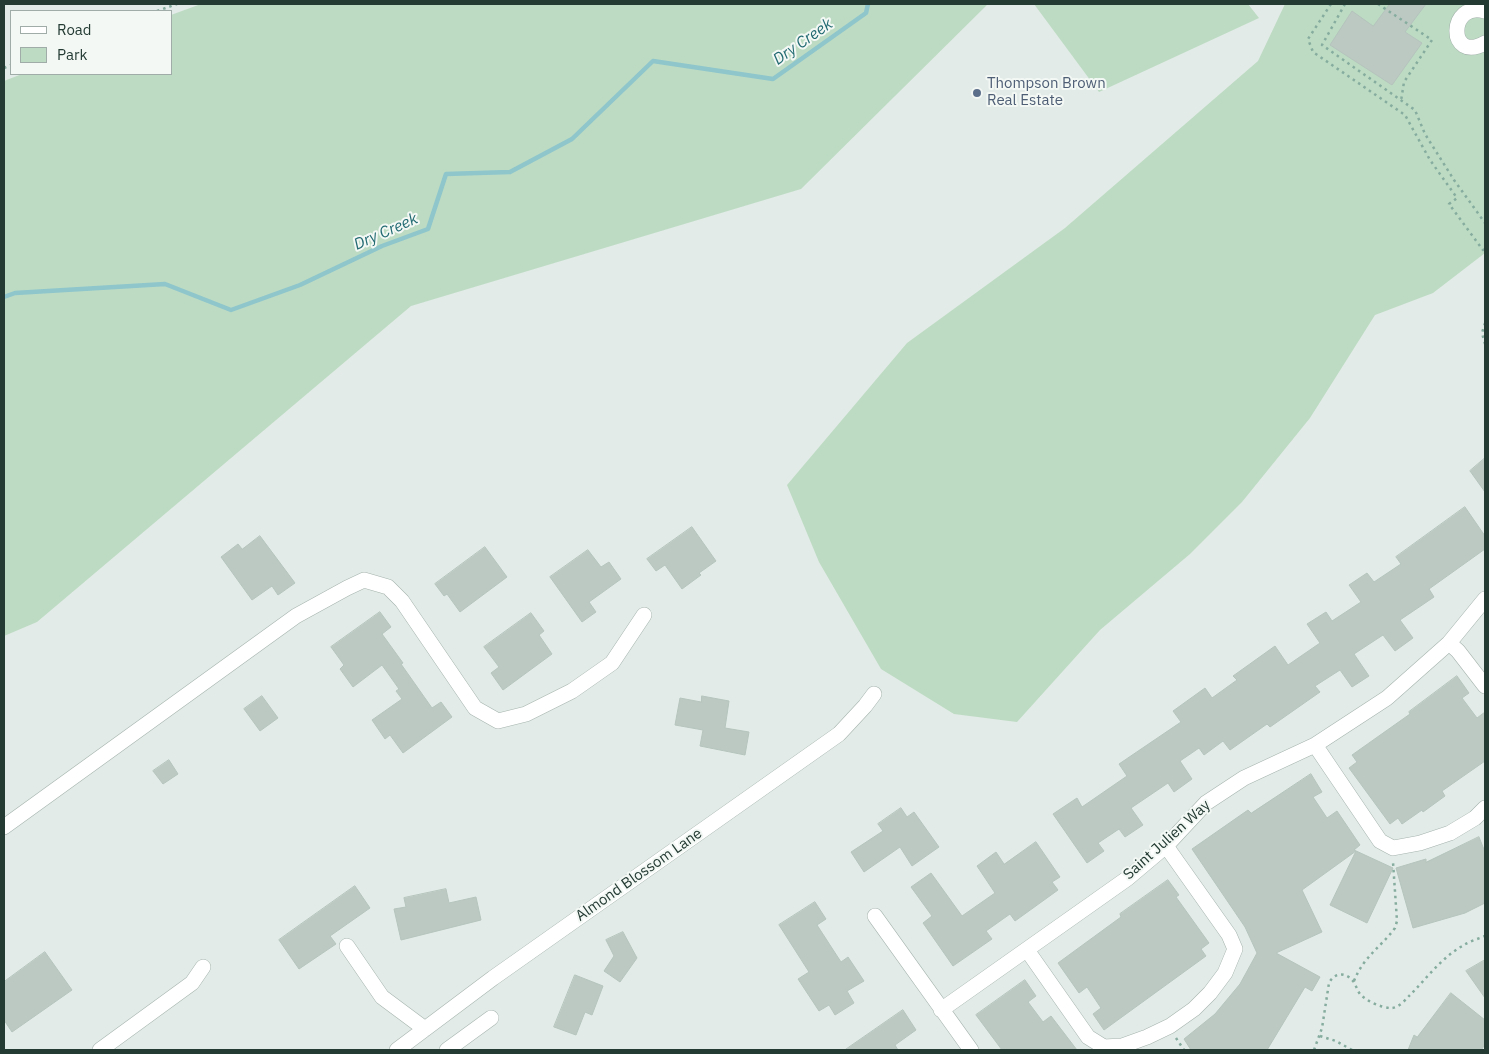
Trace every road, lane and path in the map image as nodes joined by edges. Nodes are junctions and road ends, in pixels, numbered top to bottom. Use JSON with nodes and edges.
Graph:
{"nodes":[{"id":1,"x":177,"y":4,"type":"edge"},
{"id":2,"x":1331,"y":4,"type":"edge"},
{"id":3,"x":1345,"y":4,"type":"edge"},
{"id":4,"x":1378,"y":4,"type":"edge"},
{"id":5,"x":160,"y":10,"type":"edge"},
{"id":6,"x":1485,"y":11,"type":"edge"},
{"id":7,"x":1485,"y":43,"type":"edge"},
{"id":8,"x":1401,"y":101,"type":"junction"},
{"id":9,"x":1485,"y":223,"type":"edge"},
{"id":10,"x":1485,"y":249,"type":"edge"},
{"id":11,"x":1485,"y":323,"type":"edge"},
{"id":12,"x":1485,"y":344,"type":"edge"},
{"id":13,"x":1485,"y":599,"type":"edge"},
{"id":14,"x":644,"y":615,"type":"dead end"},
{"id":15,"x":1449,"y":643,"type":"junction"},
{"id":16,"x":1485,"y":686,"type":"edge"},
{"id":17,"x":874,"y":694,"type":"dead end"},
{"id":18,"x":1315,"y":745,"type":"junction"},
{"id":19,"x":1485,"y":808,"type":"edge"},
{"id":20,"x":4,"y":827,"type":"edge"},
{"id":21,"x":1166,"y":846,"type":"junction"},
{"id":22,"x":1393,"y":848,"type":"junction"},
{"id":23,"x":875,"y":916,"type":"dead end"},
{"id":24,"x":1485,"y":936,"type":"edge"},
{"id":25,"x":347,"y":946,"type":"dead end"},
{"id":26,"x":1026,"y":950,"type":"junction"},
{"id":27,"x":203,"y":968,"type":"dead end"},
{"id":28,"x":1354,"y":982,"type":"junction"},
{"id":29,"x":941,"y":1010,"type":"junction"},
{"id":30,"x":491,"y":1018,"type":"dead end"},
{"id":31,"x":425,"y":1029,"type":"junction"},
{"id":32,"x":1320,"y":1036,"type":"junction"},
{"id":33,"x":100,"y":1050,"type":"edge"},
{"id":34,"x":398,"y":1050,"type":"edge"},
{"id":35,"x":447,"y":1050,"type":"edge"},
{"id":36,"x":971,"y":1050,"type":"edge"},
{"id":37,"x":1314,"y":1050,"type":"edge"},
{"id":38,"x":1352,"y":1050,"type":"edge"}],
"edges":[{"from":1,"to":5,"type":"path"},
{"from":2,"to":10,"type":"path"},
{"from":3,"to":8,"type":"path"},
{"from":4,"to":8,"type":"path"},
{"from":6,"to":7,"type":"street"},
{"from":8,"to":9,"type":"path"},
{"from":11,"to":12,"type":"path"},
{"from":13,"to":15,"type":"street","name":"Saint Julien Way"},
{"from":14,"to":20,"type":"street"},
{"from":15,"to":16,"type":"street"},
{"from":15,"to":18,"type":"street","name":"Saint Julien Way"},
{"from":17,"to":31,"type":"street","name":"Almond Blossom Lane"},
{"from":18,"to":21,"type":"street","name":"Saint Julien Way"},
{"from":18,"to":22,"type":"street"},
{"from":19,"to":22,"type":"street"},
{"from":21,"to":26,"type":"street","name":"Saint Julien Way"},
{"from":21,"to":26,"type":"street"},
{"from":22,"to":28,"type":"path"},
{"from":23,"to":29,"type":"street"},
{"from":24,"to":28,"type":"path"},
{"from":25,"to":31,"type":"street"},
{"from":26,"to":29,"type":"street","name":"Saint Julien Way"},
{"from":27,"to":33,"type":"street"},
{"from":28,"to":32,"type":"path"},
{"from":29,"to":36,"type":"street"},
{"from":30,"to":35,"type":"street"},
{"from":31,"to":34,"type":"street","name":"Almond Blossom Lane"},
{"from":32,"to":37,"type":"path"},
{"from":32,"to":38,"type":"path"}]}
